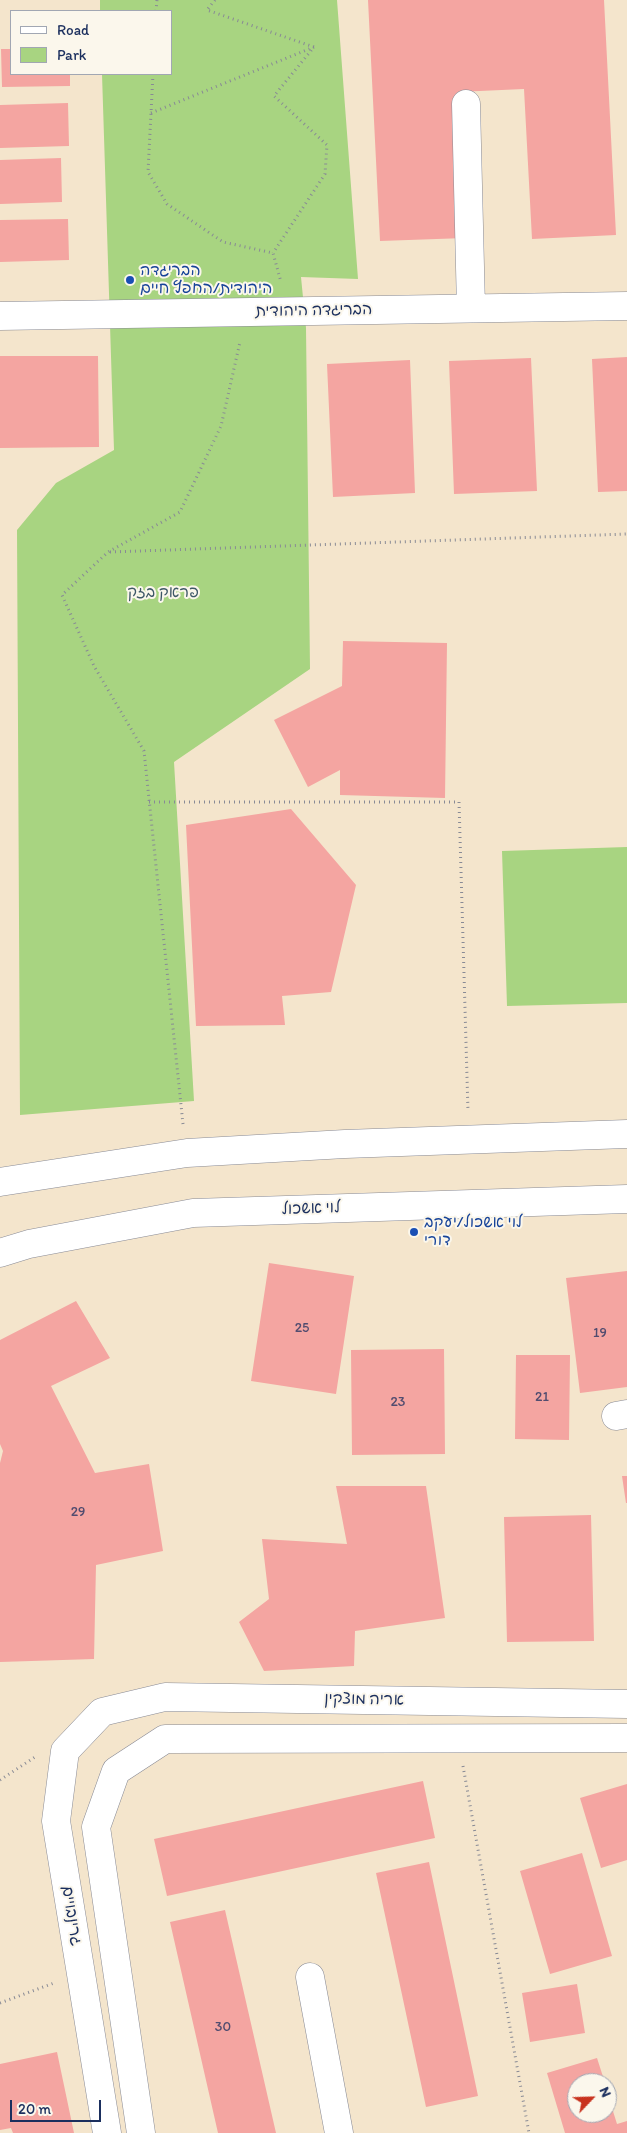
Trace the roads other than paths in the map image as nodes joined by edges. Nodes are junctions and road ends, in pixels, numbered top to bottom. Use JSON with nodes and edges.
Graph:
{"nodes":[{"id":1,"x":466,"y":104,"type":"dead end"},
{"id":2,"x":627,"y":306,"type":"edge"},
{"id":3,"x":471,"y":308,"type":"junction"},
{"id":4,"x":0,"y":316,"type":"edge"},
{"id":5,"x":627,"y":1134,"type":"edge"},
{"id":6,"x":0,"y":1182,"type":"edge"},
{"id":7,"x":627,"y":1200,"type":"edge"},
{"id":8,"x":0,"y":1253,"type":"edge"},
{"id":9,"x":627,"y":1704,"type":"edge"},
{"id":10,"x":102,"y":1712,"type":"joint"},
{"id":11,"x":627,"y":1738,"type":"edge"},
{"id":12,"x":310,"y":1977,"type":"dead end"},
{"id":13,"x":107,"y":2133,"type":"edge"},
{"id":14,"x":141,"y":2133,"type":"edge"},
{"id":15,"x":339,"y":2133,"type":"edge"}],
"edges":[{"from":1,"to":3,"type":"street"},
{"from":2,"to":3,"type":"street","name":"הבריגדה היהודית"},
{"from":3,"to":4,"type":"street","name":"הבריגדה היהודית"},
{"from":5,"to":6,"type":"street"},
{"from":7,"to":8,"type":"street","name":"לוי אשכול"},
{"from":9,"to":10,"type":"street","name":"אריה מוצקין"},
{"from":10,"to":13,"type":"street","name":"גרינבויים"},
{"from":11,"to":14,"type":"street"},
{"from":12,"to":15,"type":"street"}]}
